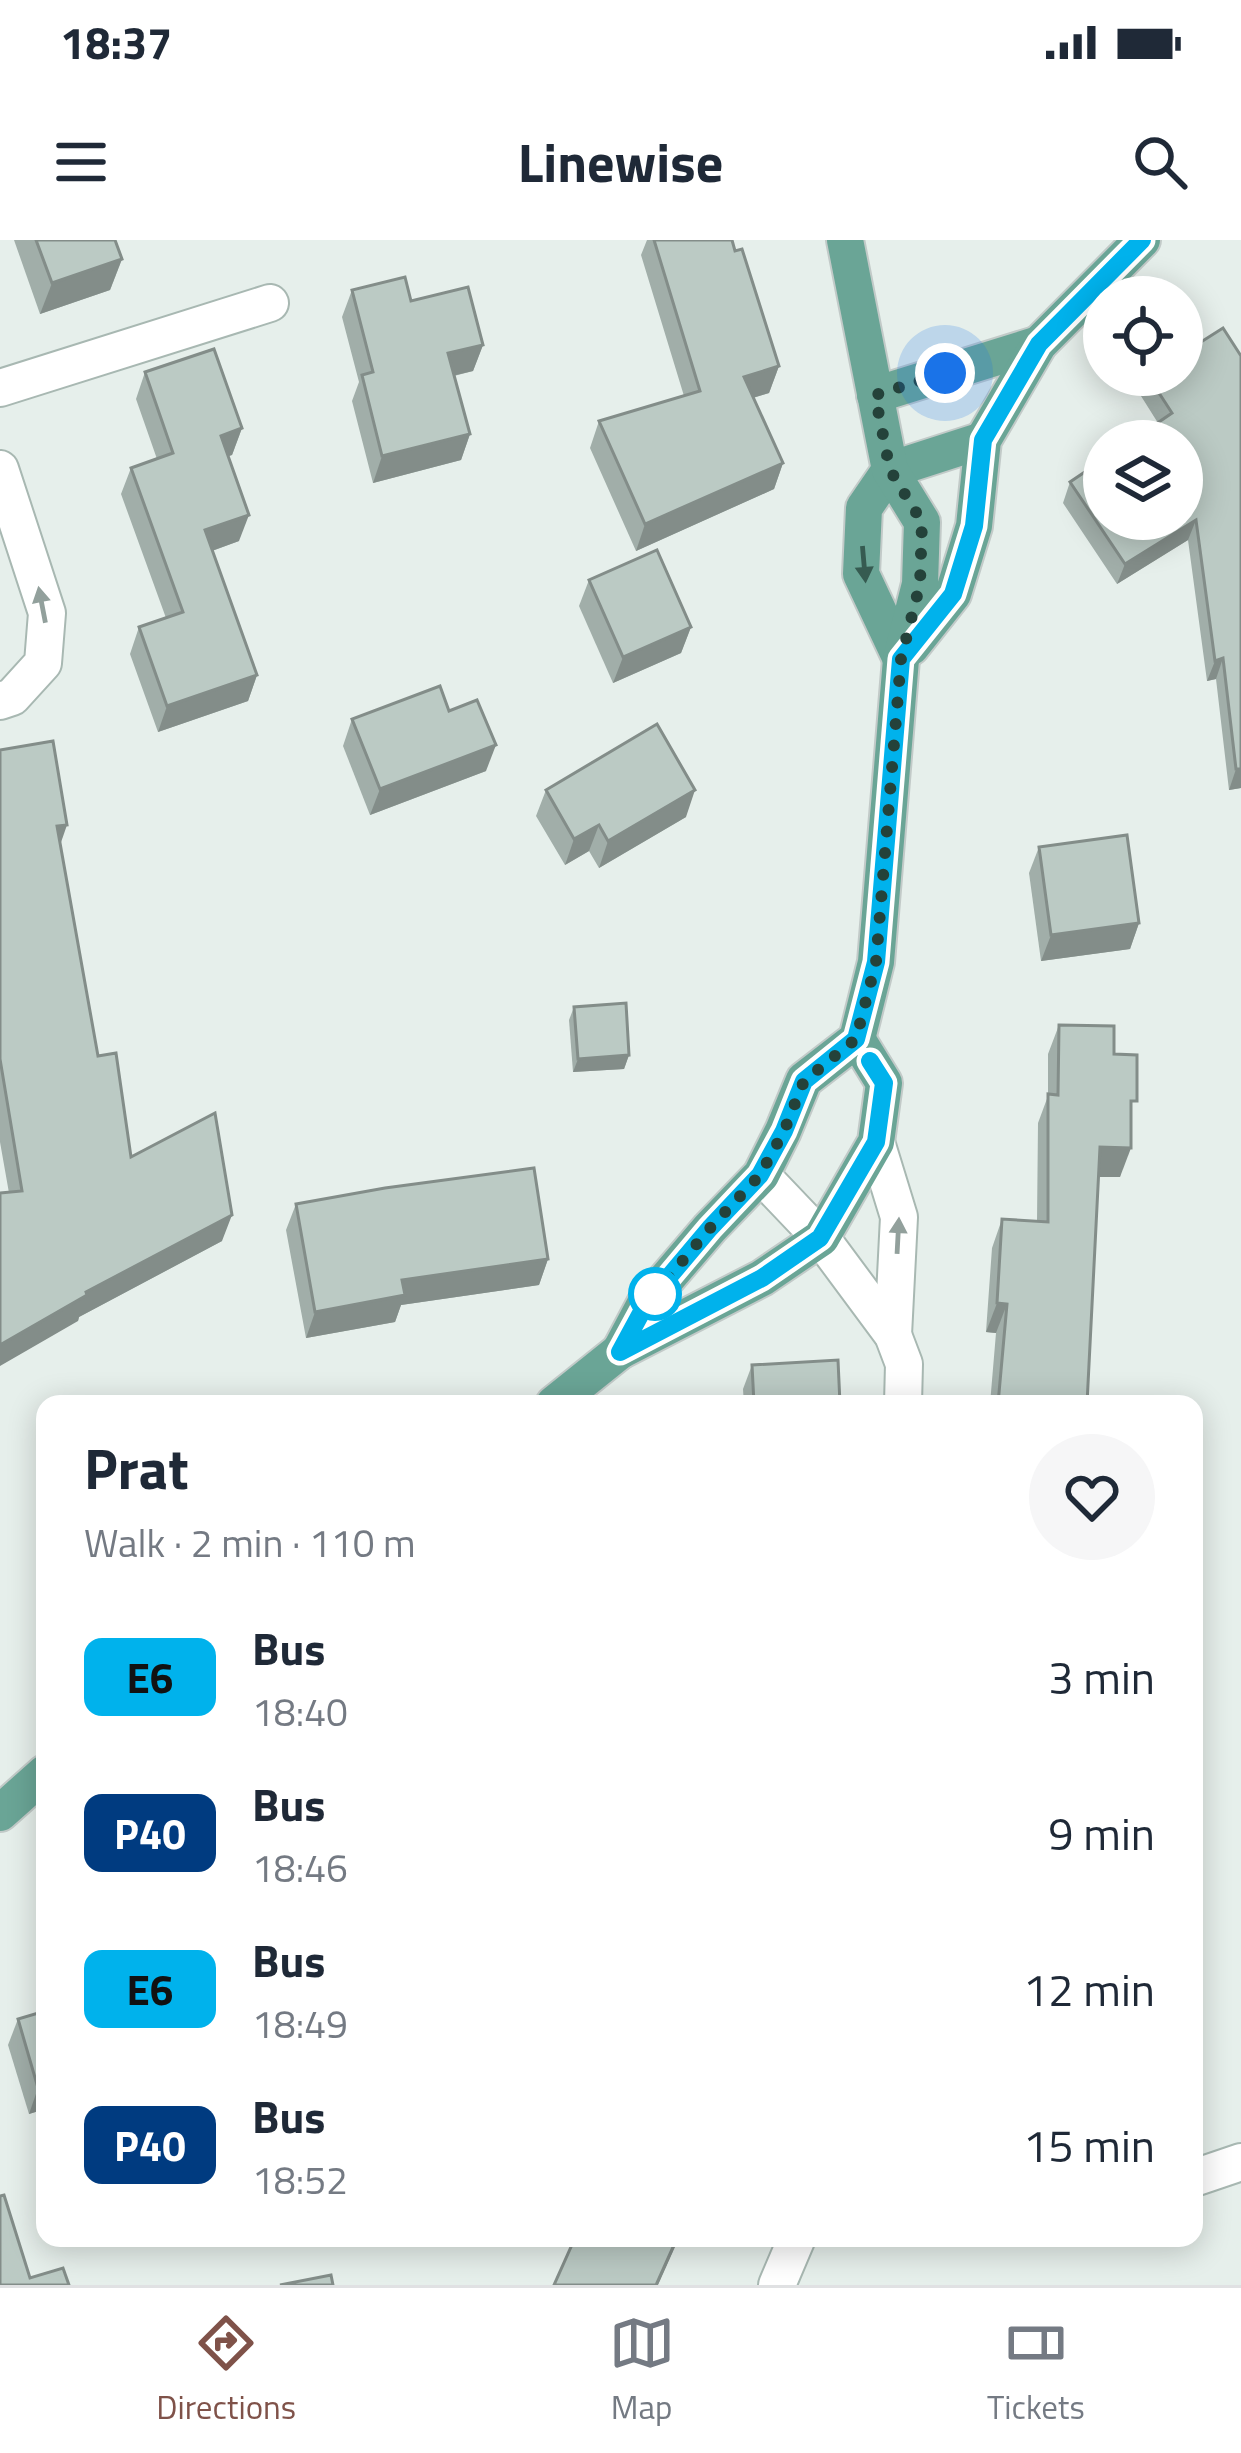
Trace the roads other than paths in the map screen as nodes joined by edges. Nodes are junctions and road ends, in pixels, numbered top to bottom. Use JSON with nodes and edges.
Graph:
{"nodes":[{"id":1,"x":845,"y":240,"type":"edge"},
{"id":2,"x":1142,"y":240,"type":"edge"},
{"id":3,"x":270,"y":302,"type":"dead end"},
{"id":4,"x":1039,"y":344,"type":"junction"},
{"id":5,"x":0,"y":388,"type":"edge"},
{"id":6,"x":875,"y":395,"type":"junction"},
{"id":7,"x":983,"y":440,"type":"junction"},
{"id":8,"x":0,"y":469,"type":"edge"},
{"id":9,"x":890,"y":470,"type":"junction"},
{"id":10,"x":901,"y":659,"type":"junction"},
{"id":11,"x":0,"y":701,"type":"edge"},
{"id":12,"x":856,"y":1039,"type":"junction"},
{"id":13,"x":876,"y":1142,"type":"junction"},
{"id":14,"x":760,"y":1175,"type":"junction"},
{"id":15,"x":820,"y":1238,"type":"junction"},
{"id":16,"x":893,"y":1335,"type":"junction"},
{"id":17,"x":620,"y":1352,"type":"junction"},
{"id":18,"x":565,"y":1395,"type":"edge"},
{"id":19,"x":903,"y":1395,"type":"edge"},
{"id":20,"x":36,"y":1781,"type":"edge"},
{"id":21,"x":0,"y":1813,"type":"edge"},
{"id":22,"x":1241,"y":2162,"type":"edge"},
{"id":23,"x":1203,"y":2175,"type":"edge"},
{"id":24,"x":793,"y":2247,"type":"edge"},
{"id":25,"x":777,"y":2285,"type":"edge"}],
"edges":[{"from":1,"to":6,"type":"main road"},
{"from":2,"to":4,"type":"main road"},
{"from":3,"to":5,"type":"street"},
{"from":4,"to":6,"type":"main road"},
{"from":4,"to":7,"type":"main road"},
{"from":6,"to":9,"type":"main road"},
{"from":7,"to":9,"type":"main road"},
{"from":7,"to":10,"type":"main road"},
{"from":11,"to":8,"type":"street","one_way":true},
{"from":9,"to":10,"type":"main road"},
{"from":9,"to":10,"type":"main road","one_way":true},
{"from":10,"to":12,"type":"main road"},
{"from":12,"to":13,"type":"main road"},
{"from":12,"to":14,"type":"main road"},
{"from":13,"to":15,"type":"main road"},
{"from":16,"to":13,"type":"street","one_way":true},
{"from":14,"to":15,"type":"street"},
{"from":14,"to":17,"type":"main road"},
{"from":15,"to":16,"type":"street"},
{"from":15,"to":17,"type":"main road"},
{"from":16,"to":19,"type":"street"},
{"from":17,"to":18,"type":"main road"},
{"from":20,"to":21,"type":"main road"},
{"from":22,"to":23,"type":"street"},
{"from":24,"to":25,"type":"street"}]}
